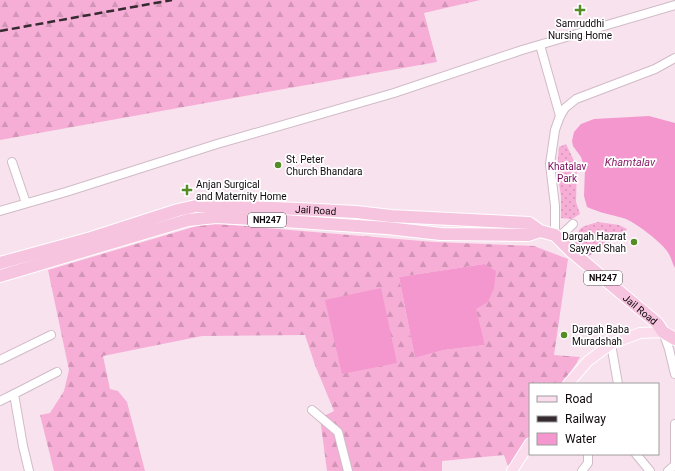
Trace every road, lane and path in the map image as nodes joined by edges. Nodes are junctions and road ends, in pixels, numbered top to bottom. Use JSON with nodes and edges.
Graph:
{"nodes":[{"id":1,"x":675,"y":5,"type":"edge"},
{"id":2,"x":540,"y":45,"type":"junction"},
{"id":3,"x":675,"y":58,"type":"edge"},
{"id":4,"x":560,"y":116,"type":"junction"},
{"id":5,"x":12,"y":162,"type":"dead end"},
{"id":6,"x":26,"y":203,"type":"junction"},
{"id":7,"x":0,"y":211,"type":"edge"},
{"id":8,"x":573,"y":224,"type":"dead end"},
{"id":9,"x":540,"y":231,"type":"junction"},
{"id":10,"x":557,"y":237,"type":"junction"},
{"id":11,"x":0,"y":263,"type":"edge"},
{"id":12,"x":0,"y":276,"type":"edge"},
{"id":13,"x":663,"y":332,"type":"junction"},
{"id":14,"x":51,"y":335,"type":"dead end"},
{"id":15,"x":675,"y":338,"type":"edge"},
{"id":16,"x":611,"y":344,"type":"junction"},
{"id":17,"x":0,"y":360,"type":"edge"},
{"id":18,"x":57,"y":372,"type":"dead end"},
{"id":19,"x":675,"y":374,"type":"edge"},
{"id":20,"x":569,"y":383,"type":"edge"},
{"id":21,"x":618,"y":383,"type":"edge"},
{"id":22,"x":14,"y":394,"type":"junction"},
{"id":23,"x":0,"y":401,"type":"edge"},
{"id":24,"x":312,"y":410,"type":"dead end"},
{"id":25,"x":675,"y":424,"type":"edge"},
{"id":26,"x":529,"y":445,"type":"edge"},
{"id":27,"x":588,"y":455,"type":"edge"},
{"id":28,"x":637,"y":455,"type":"edge"},
{"id":29,"x":29,"y":471,"type":"edge"},
{"id":30,"x":348,"y":471,"type":"edge"},
{"id":31,"x":512,"y":471,"type":"edge"},
{"id":32,"x":582,"y":471,"type":"edge"},
{"id":33,"x":650,"y":471,"type":"edge"},
{"id":34,"x":668,"y":471,"type":"edge"}],
"edges":[{"from":1,"to":2,"type":"street"},
{"from":2,"to":4,"type":"street"},
{"from":2,"to":6,"type":"street"},
{"from":3,"to":4,"type":"street"},
{"from":4,"to":10,"type":"street"},
{"from":5,"to":6,"type":"street"},
{"from":6,"to":7,"type":"street"},
{"from":8,"to":10,"type":"street"},
{"from":9,"to":10,"type":"highway","name":"Jail Road","number":"NH247"},
{"from":9,"to":11,"type":"highway","name":"Jail Road","number":"NH247"},
{"from":9,"to":12,"type":"highway","name":"Jail Road","number":"NH247"},
{"from":10,"to":13,"type":"highway","name":"Jail Road","number":"NH247"},
{"from":13,"to":15,"type":"highway","number":"NH247"},
{"from":13,"to":16,"type":"main road"},
{"from":13,"to":19,"type":"street"},
{"from":14,"to":17,"type":"street"},
{"from":16,"to":20,"type":"main road"},
{"from":16,"to":21,"type":"street"},
{"from":18,"to":22,"type":"street"},
{"from":22,"to":23,"type":"street"},
{"from":22,"to":29,"type":"street"},
{"from":24,"to":30,"type":"street"},
{"from":25,"to":34,"type":"street"},
{"from":26,"to":31,"type":"main road"},
{"from":27,"to":32,"type":"street"},
{"from":28,"to":33,"type":"street"}]}
